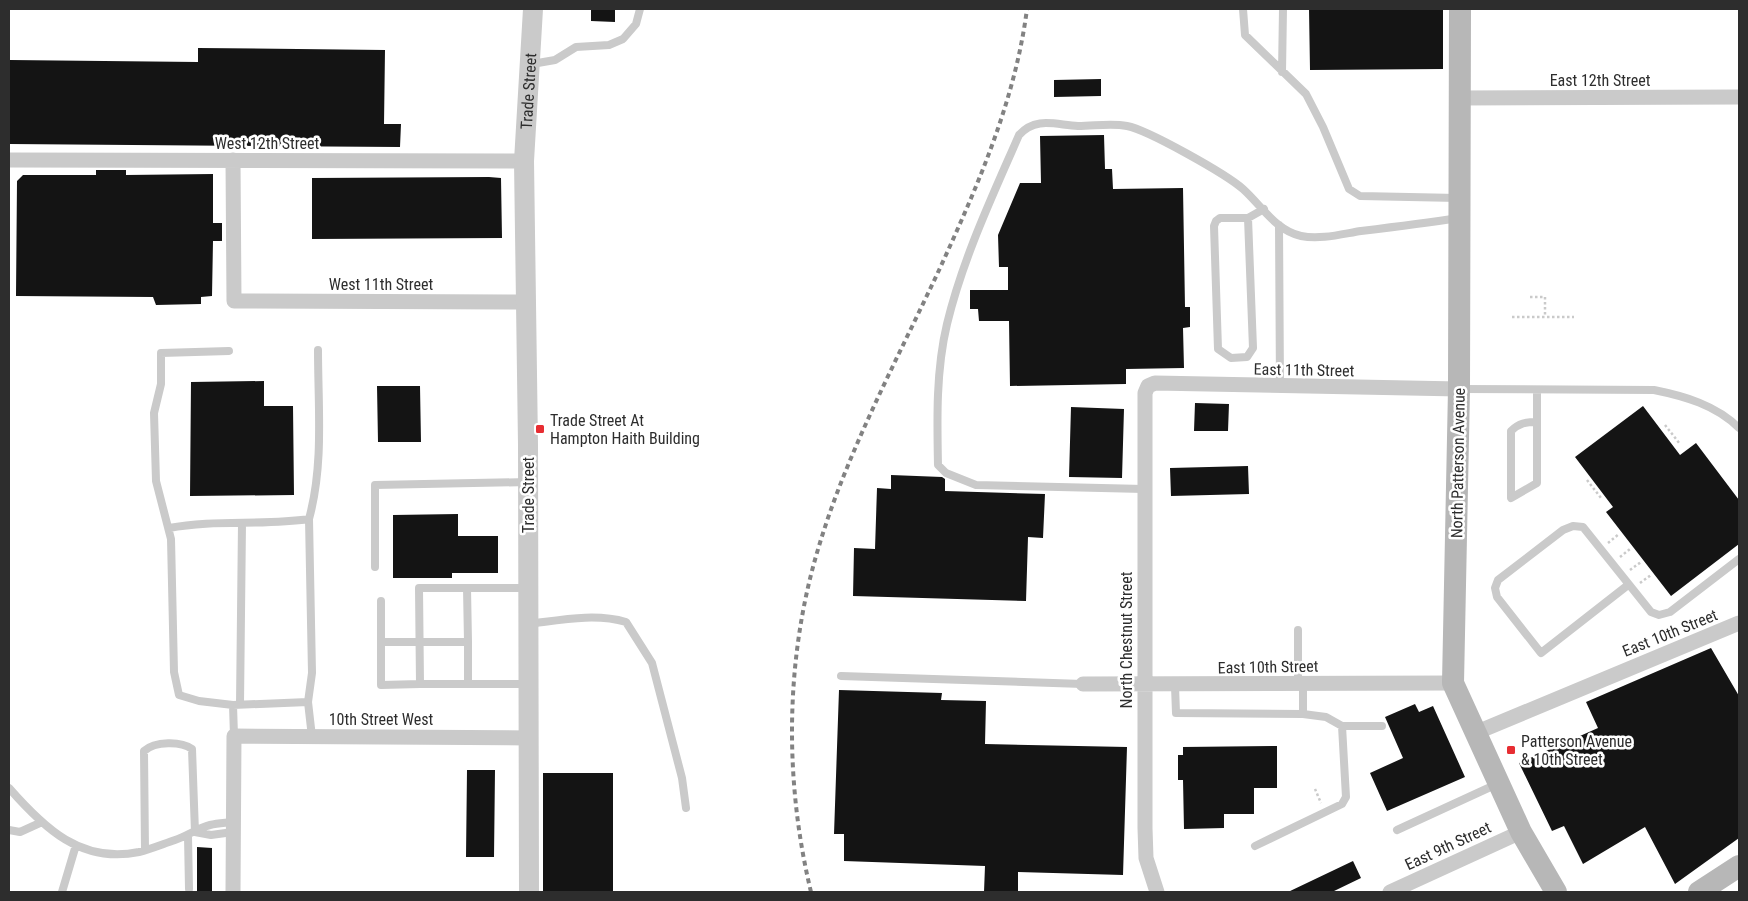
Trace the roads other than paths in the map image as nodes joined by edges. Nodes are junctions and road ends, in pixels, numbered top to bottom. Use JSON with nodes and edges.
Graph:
{"nodes":[{"id":1,"x":533,"y":9,"type":"edge"},
{"id":2,"x":640,"y":9,"type":"edge"},
{"id":3,"x":1243,"y":9,"type":"edge"},
{"id":4,"x":1283,"y":9,"type":"edge"},
{"id":5,"x":1460,"y":9,"type":"edge"},
{"id":6,"x":530,"y":64,"type":"junction"},
{"id":7,"x":1282,"y":72,"type":"junction"},
{"id":8,"x":1739,"y":97,"type":"edge"},
{"id":9,"x":1460,"y":98,"type":"junction"},
{"id":10,"x":9,"y":160,"type":"edge"},
{"id":11,"x":233,"y":160,"type":"junction"},
{"id":12,"x":524,"y":161,"type":"junction"},
{"id":13,"x":1460,"y":208,"type":"junction"},
{"id":14,"x":1264,"y":209,"type":"junction"},
{"id":15,"x":1248,"y":218,"type":"junction"},
{"id":16,"x":1279,"y":225,"type":"junction"},
{"id":17,"x":527,"y":302,"type":"junction"},
{"id":18,"x":318,"y":350,"type":"dead end"},
{"id":19,"x":229,"y":351,"type":"dead end"},
{"id":20,"x":1148,"y":386,"type":"joint"},
{"id":21,"x":1280,"y":387,"type":"junction"},
{"id":22,"x":1459,"y":389,"type":"junction"},
{"id":23,"x":1537,"y":390,"type":"junction"},
{"id":24,"x":1537,"y":422,"type":"junction"},
{"id":25,"x":1739,"y":428,"type":"edge"},
{"id":26,"x":528,"y":482,"type":"junction"},
{"id":27,"x":1144,"y":489,"type":"junction"},
{"id":28,"x":309,"y":519,"type":"junction"},
{"id":29,"x":242,"y":523,"type":"junction"},
{"id":30,"x":169,"y":528,"type":"junction"},
{"id":31,"x":1739,"y":559,"type":"edge"},
{"id":32,"x":375,"y":567,"type":"dead end"},
{"id":33,"x":1628,"y":585,"type":"junction"},
{"id":34,"x":467,"y":588,"type":"junction"},
{"id":35,"x":529,"y":588,"type":"junction"},
{"id":36,"x":381,"y":601,"type":"dead end"},
{"id":37,"x":529,"y":624,"type":"junction"},
{"id":38,"x":1739,"y":624,"type":"edge"},
{"id":39,"x":1298,"y":630,"type":"dead end"},
{"id":40,"x":381,"y":642,"type":"junction"},
{"id":41,"x":419,"y":642,"type":"junction"},
{"id":42,"x":468,"y":642,"type":"junction"},
{"id":43,"x":841,"y":676,"type":"dead end"},
{"id":44,"x":1301,"y":683,"type":"junction"},
{"id":45,"x":1454,"y":683,"type":"junction"},
{"id":46,"x":420,"y":684,"type":"junction"},
{"id":47,"x":468,"y":684,"type":"junction"},
{"id":48,"x":529,"y":684,"type":"junction"},
{"id":49,"x":1083,"y":684,"type":"joint"},
{"id":50,"x":1144,"y":685,"type":"junction"},
{"id":51,"x":1175,"y":686,"type":"junction"},
{"id":52,"x":308,"y":702,"type":"junction"},
{"id":53,"x":236,"y":704,"type":"junction"},
{"id":54,"x":1303,"y":714,"type":"junction"},
{"id":55,"x":1342,"y":726,"type":"junction"},
{"id":56,"x":1382,"y":726,"type":"dead end"},
{"id":57,"x":1475,"y":733,"type":"junction"},
{"id":58,"x":234,"y":736,"type":"junction"},
{"id":59,"x":312,"y":737,"type":"junction"},
{"id":60,"x":529,"y":738,"type":"junction"},
{"id":61,"x":1498,"y":784,"type":"junction"},
{"id":62,"x":9,"y":788,"type":"edge"},
{"id":63,"x":686,"y":808,"type":"dead end"},
{"id":64,"x":42,"y":822,"type":"junction"},
{"id":65,"x":233,"y":827,"type":"junction"},
{"id":66,"x":9,"y":830,"type":"edge"},
{"id":67,"x":1397,"y":830,"type":"dead end"},
{"id":68,"x":1521,"y":832,"type":"junction"},
{"id":69,"x":192,"y":834,"type":"junction"},
{"id":70,"x":76,"y":845,"type":"junction"},
{"id":71,"x":1254,"y":846,"type":"dead end"},
{"id":72,"x":145,"y":850,"type":"junction"},
{"id":73,"x":1739,"y":866,"type":"edge"},
{"id":74,"x":189,"y":889,"type":"dead end"},
{"id":75,"x":62,"y":892,"type":"edge"},
{"id":76,"x":233,"y":892,"type":"edge"},
{"id":77,"x":529,"y":892,"type":"edge"},
{"id":78,"x":1157,"y":892,"type":"edge"},
{"id":79,"x":1390,"y":892,"type":"edge"},
{"id":80,"x":1556,"y":892,"type":"edge"},
{"id":81,"x":1699,"y":892,"type":"edge"}],
"edges":[{"from":1,"to":6,"type":"street","name":"Trade Street"},
{"from":2,"to":6,"type":"lane"},
{"from":3,"to":7,"type":"lane"},
{"from":4,"to":7,"type":"lane"},
{"from":5,"to":9,"type":"main road","name":"North Patterson Avenue"},
{"from":6,"to":12,"type":"street","name":"Trade Street"},
{"from":7,"to":13,"type":"lane"},
{"from":8,"to":9,"type":"street","name":"East 12th Street"},
{"from":9,"to":13,"type":"main road","name":"North Patterson Avenue"},
{"from":10,"to":11,"type":"street","name":"West 12th Street"},
{"from":11,"to":12,"type":"street","name":"West 12th Street"},
{"from":11,"to":17,"type":"street","name":"West 11th Street"},
{"from":12,"to":17,"type":"street","name":"Trade Street"},
{"from":13,"to":16,"type":"lane"},
{"from":13,"to":22,"type":"main road","name":"North Patterson Avenue"},
{"from":14,"to":15,"type":"lane"},
{"from":14,"to":16,"type":"lane"},
{"from":14,"to":27,"type":"lane"},
{"from":15,"to":15,"type":"lane"},
{"from":16,"to":21,"type":"lane"},
{"from":17,"to":26,"type":"street","name":"Trade Street"},
{"from":18,"to":28,"type":"lane"},
{"from":19,"to":30,"type":"lane"},
{"from":20,"to":21,"type":"street","name":"East 11th Street"},
{"from":20,"to":27,"type":"street","name":"North Chestnut Street"},
{"from":21,"to":22,"type":"street","name":"East 11th Street"},
{"from":22,"to":23,"type":"lane"},
{"from":22,"to":45,"type":"main road","name":"North Patterson Avenue"},
{"from":23,"to":24,"type":"lane"},
{"from":23,"to":25,"type":"lane"},
{"from":24,"to":24,"type":"lane"},
{"from":26,"to":32,"type":"lane"},
{"from":26,"to":35,"type":"street","name":"Trade Street"},
{"from":27,"to":50,"type":"street","name":"North Chestnut Street"},
{"from":28,"to":29,"type":"lane"},
{"from":28,"to":52,"type":"lane"},
{"from":29,"to":30,"type":"lane"},
{"from":29,"to":53,"type":"lane"},
{"from":30,"to":53,"type":"lane"},
{"from":31,"to":33,"type":"lane"},
{"from":33,"to":33,"type":"lane"},
{"from":34,"to":35,"type":"lane"},
{"from":34,"to":41,"type":"lane"},
{"from":34,"to":42,"type":"lane"},
{"from":35,"to":37,"type":"street","name":"Trade Street"},
{"from":36,"to":40,"type":"lane"},
{"from":37,"to":48,"type":"street","name":"Trade Street"},
{"from":37,"to":63,"type":"lane"},
{"from":38,"to":57,"type":"street","name":"East 10th Street"},
{"from":39,"to":44,"type":"lane"},
{"from":40,"to":41,"type":"lane"},
{"from":40,"to":46,"type":"lane"},
{"from":41,"to":42,"type":"lane"},
{"from":41,"to":46,"type":"lane"},
{"from":42,"to":47,"type":"lane"},
{"from":43,"to":49,"type":"lane"},
{"from":44,"to":45,"type":"street","name":"East 10th Street"},
{"from":44,"to":51,"type":"street","name":"East 10th Street"},
{"from":44,"to":54,"type":"lane"},
{"from":45,"to":57,"type":"main road","name":"North Patterson Avenue"},
{"from":46,"to":47,"type":"lane"},
{"from":47,"to":48,"type":"lane"},
{"from":48,"to":60,"type":"street","name":"Trade Street"},
{"from":49,"to":50,"type":"street","name":"East 10th Street"},
{"from":50,"to":51,"type":"street","name":"East 10th Street"},
{"from":50,"to":78,"type":"street","name":"North Chestnut Street"},
{"from":51,"to":54,"type":"lane"},
{"from":52,"to":53,"type":"lane"},
{"from":52,"to":59,"type":"lane"},
{"from":53,"to":58,"type":"lane"},
{"from":54,"to":55,"type":"lane"},
{"from":55,"to":56,"type":"lane"},
{"from":55,"to":71,"type":"lane"},
{"from":57,"to":61,"type":"main road","name":"North Patterson Avenue"},
{"from":58,"to":59,"type":"street","name":"10th Street West"},
{"from":58,"to":65,"type":"street"},
{"from":59,"to":60,"type":"street","name":"10th Street West"},
{"from":60,"to":77,"type":"street","name":"Trade Street"},
{"from":61,"to":67,"type":"lane"},
{"from":61,"to":68,"type":"main road","name":"North Patterson Avenue"},
{"from":62,"to":64,"type":"lane"},
{"from":64,"to":66,"type":"lane"},
{"from":64,"to":70,"type":"lane"},
{"from":65,"to":69,"type":"lane"},
{"from":65,"to":76,"type":"street"},
{"from":68,"to":79,"type":"street","name":"East 9th Street"},
{"from":68,"to":80,"type":"main road","name":"North Patterson Avenue"},
{"from":69,"to":72,"type":"lane"},
{"from":69,"to":72,"type":"lane"},
{"from":69,"to":74,"type":"lane"},
{"from":70,"to":72,"type":"lane"},
{"from":70,"to":75,"type":"lane"},
{"from":73,"to":81,"type":"main road"}]}
